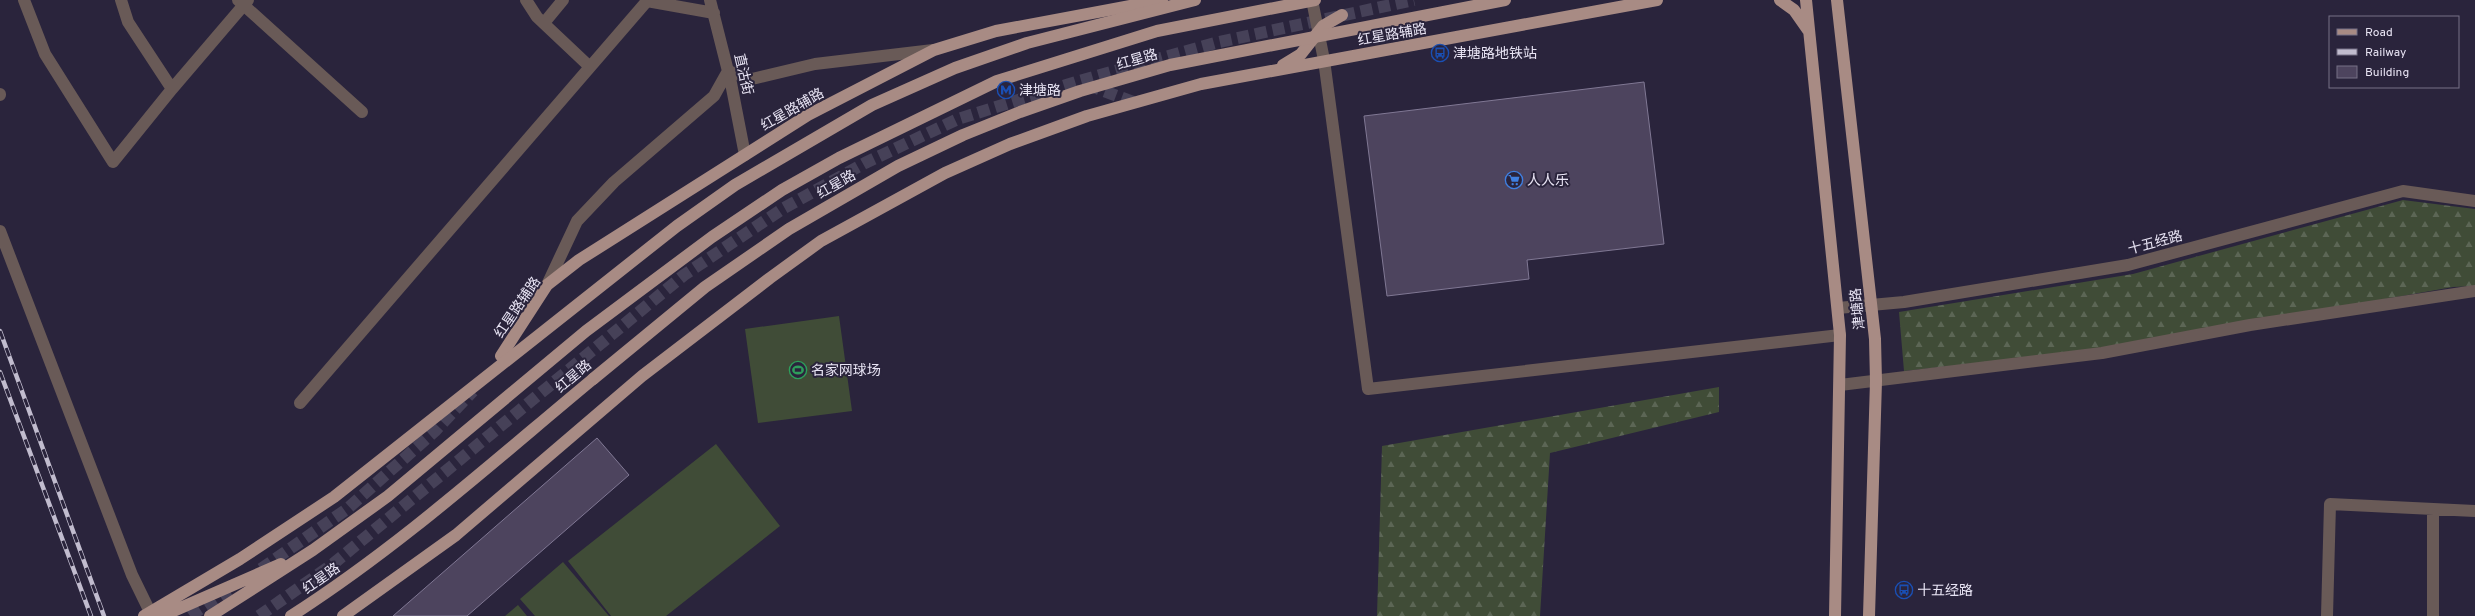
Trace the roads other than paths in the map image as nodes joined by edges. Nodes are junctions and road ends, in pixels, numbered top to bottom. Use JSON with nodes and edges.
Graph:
{"nodes":[{"id":1,"x":24,"y":0,"type":"edge"},
{"id":2,"x":121,"y":0,"type":"edge"},
{"id":3,"x":526,"y":0,"type":"edge"},
{"id":4,"x":563,"y":0,"type":"edge"},
{"id":5,"x":710,"y":0,"type":"edge"},
{"id":6,"x":1162,"y":0,"type":"edge"},
{"id":7,"x":1195,"y":0,"type":"edge"},
{"id":8,"x":1312,"y":0,"type":"edge"},
{"id":9,"x":1315,"y":0,"type":"edge"},
{"id":10,"x":1505,"y":0,"type":"edge"},
{"id":11,"x":1657,"y":0,"type":"edge"},
{"id":12,"x":1780,"y":0,"type":"edge"},
{"id":13,"x":1806,"y":0,"type":"edge"},
{"id":14,"x":1836,"y":0,"type":"edge"},
{"id":15,"x":243,"y":2,"type":"edge"},
{"id":16,"x":714,"y":13,"type":"junction"},
{"id":17,"x":1342,"y":15,"type":"dead end"},
{"id":18,"x":544,"y":23,"type":"junction"},
{"id":19,"x":1318,"y":30,"type":"junction"},
{"id":20,"x":1811,"y":34,"type":"junction"},
{"id":21,"x":934,"y":50,"type":"junction"},
{"id":22,"x":1324,"y":60,"type":"junction"},
{"id":23,"x":590,"y":67,"type":"junction"},
{"id":24,"x":1275,"y":70,"type":"junction"},
{"id":25,"x":728,"y":71,"type":"junction"},
{"id":26,"x":172,"y":90,"type":"junction"},
{"id":27,"x":362,"y":112,"type":"dead end"},
{"id":28,"x":745,"y":155,"type":"junction"},
{"id":29,"x":2475,"y":201,"type":"edge"},
{"id":30,"x":0,"y":230,"type":"edge"},
{"id":31,"x":547,"y":285,"type":"junction"},
{"id":32,"x":2475,"y":291,"type":"edge"},
{"id":33,"x":1871,"y":304,"type":"junction"},
{"id":34,"x":1838,"y":308,"type":"junction"},
{"id":35,"x":1840,"y":336,"type":"junction"},
{"id":36,"x":501,"y":356,"type":"dead end"},
{"id":37,"x":1876,"y":381,"type":"junction"},
{"id":38,"x":1840,"y":385,"type":"junction"},
{"id":39,"x":300,"y":404,"type":"dead end"},
{"id":40,"x":2433,"y":509,"type":"junction"},
{"id":41,"x":2475,"y":511,"type":"edge"},
{"id":42,"x":313,"y":550,"type":"junction"},
{"id":43,"x":144,"y":616,"type":"edge"},
{"id":44,"x":152,"y":616,"type":"edge"},
{"id":45,"x":162,"y":616,"type":"edge"},
{"id":46,"x":210,"y":616,"type":"edge"},
{"id":47,"x":291,"y":616,"type":"edge"},
{"id":48,"x":343,"y":616,"type":"edge"},
{"id":49,"x":1835,"y":616,"type":"edge"},
{"id":50,"x":1869,"y":616,"type":"edge"},
{"id":51,"x":2327,"y":616,"type":"edge"},
{"id":52,"x":2433,"y":616,"type":"edge"}],
"edges":[{"from":1,"to":26,"type":"street"},
{"from":2,"to":26,"type":"street"},
{"from":3,"to":18,"type":"street"},
{"from":4,"to":18,"type":"street"},
{"from":5,"to":16,"type":"street","name":"直沽街"},
{"from":6,"to":21,"type":"main road","name":"红星路辅路"},
{"from":7,"to":43,"type":"main road","bridge":true},
{"from":8,"to":19,"type":"street"},
{"from":9,"to":42,"type":"main road","name":"红星路","bridge":true},
{"from":10,"to":47,"type":"main road","name":"红星路","bridge":true},
{"from":11,"to":22,"type":"main road","name":"红星路辅路"},
{"from":12,"to":20,"type":"main road"},
{"from":13,"to":20,"type":"main road","name":"津塘路"},
{"from":14,"to":33,"type":"main road","name":"津塘路"},
{"from":15,"to":26,"type":"street"},
{"from":15,"to":27,"type":"street"},
{"from":16,"to":23,"type":"street"},
{"from":16,"to":25,"type":"street","name":"直沽街"},
{"from":17,"to":19,"type":"main road"},
{"from":18,"to":23,"type":"street"},
{"from":19,"to":22,"type":"street"},
{"from":19,"to":24,"type":"main road"},
{"from":20,"to":34,"type":"main road","name":"津塘路"},
{"from":21,"to":25,"type":"street"},
{"from":21,"to":28,"type":"main road","name":"红星路辅路"},
{"from":22,"to":24,"type":"main road","name":"红星路辅路"},
{"from":22,"to":35,"type":"street"},
{"from":23,"to":39,"type":"street"},
{"from":24,"to":48,"type":"main road","name":"红星路辅路"},
{"from":25,"to":28,"type":"street","name":"直沽街"},
{"from":25,"to":31,"type":"street"},
{"from":28,"to":31,"type":"main road","name":"红星路辅路"},
{"from":29,"to":33,"type":"street","name":"十五经路"},
{"from":30,"to":44,"type":"street"},
{"from":31,"to":36,"type":"main road","name":"红星路辅路"},
{"from":32,"to":37,"type":"street"},
{"from":33,"to":34,"type":"street","name":"十五经路"},
{"from":33,"to":37,"type":"main road","name":"津塘路"},
{"from":34,"to":35,"type":"main road","name":"津塘路"},
{"from":35,"to":38,"type":"main road","name":"津塘路"},
{"from":37,"to":38,"type":"street"},
{"from":37,"to":50,"type":"main road","name":"津塘路"},
{"from":38,"to":49,"type":"main road","name":"津塘路"},
{"from":40,"to":41,"type":"street"},
{"from":40,"to":51,"type":"street"},
{"from":40,"to":52,"type":"street"},
{"from":42,"to":45,"type":"main road","bridge":true},
{"from":42,"to":46,"type":"main road","name":"红星路","bridge":true}]}
